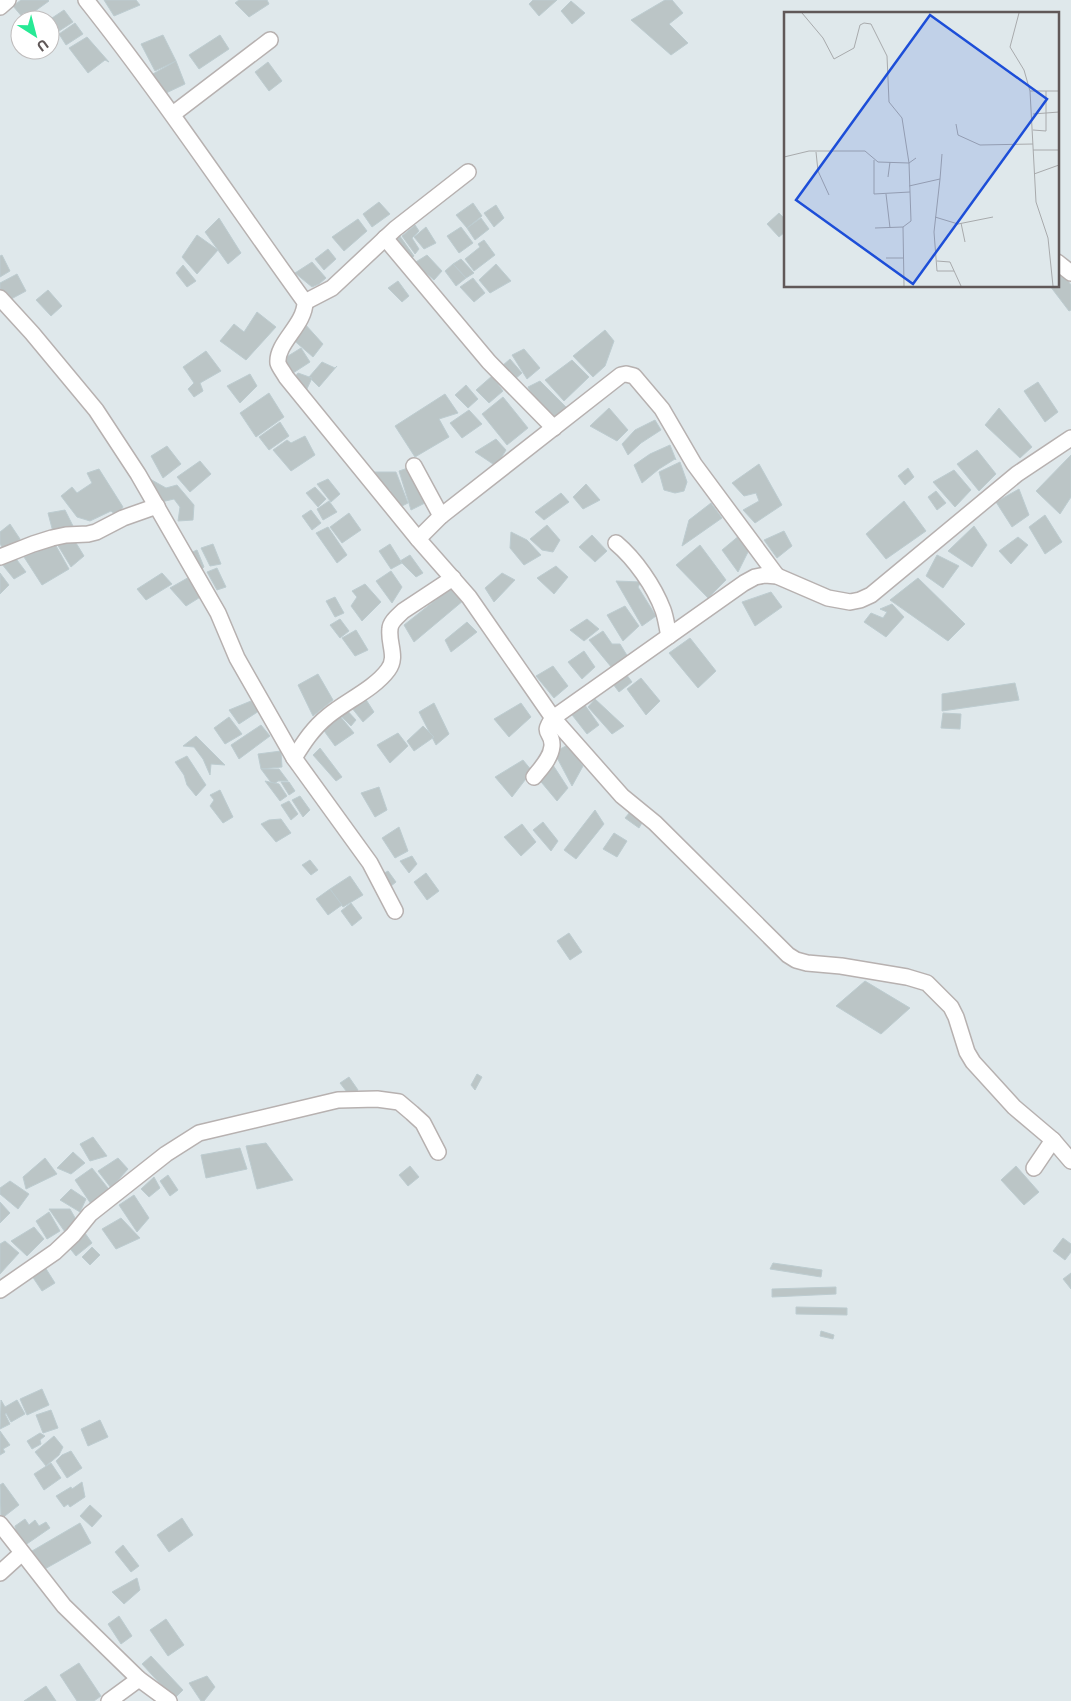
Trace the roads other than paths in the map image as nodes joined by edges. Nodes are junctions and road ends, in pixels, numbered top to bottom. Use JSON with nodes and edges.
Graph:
{"nodes":[{"id":1,"x":8,"y":0,"type":"edge"},
{"id":2,"x":86,"y":0,"type":"edge"},
{"id":3,"x":0,"y":7,"type":"edge"},
{"id":4,"x":270,"y":40,"type":"dead end"},
{"id":5,"x":173,"y":114,"type":"junction"},
{"id":6,"x":468,"y":172,"type":"dead end"},
{"id":7,"x":385,"y":238,"type":"junction"},
{"id":8,"x":1058,"y":263,"type":"edge"},
{"id":9,"x":1071,"y":273,"type":"edge"},
{"id":10,"x":0,"y":298,"type":"edge"},
{"id":11,"x":305,"y":302,"type":"junction"},
{"id":12,"x":554,"y":428,"type":"junction"},
{"id":13,"x":1071,"y":438,"type":"edge"},
{"id":14,"x":414,"y":466,"type":"dead end"},
{"id":15,"x":157,"y":506,"type":"junction"},
{"id":16,"x":441,"y":516,"type":"junction"},
{"id":17,"x":418,"y":540,"type":"junction"},
{"id":18,"x":616,"y":543,"type":"dead end"},
{"id":19,"x":0,"y":557,"type":"edge"},
{"id":20,"x":776,"y":576,"type":"junction"},
{"id":21,"x":453,"y":578,"type":"junction"},
{"id":22,"x":668,"y":636,"type":"junction"},
{"id":23,"x":553,"y":718,"type":"junction"},
{"id":24,"x":294,"y":758,"type":"junction"},
{"id":25,"x":534,"y":777,"type":"dead end"},
{"id":26,"x":395,"y":911,"type":"dead end"},
{"id":27,"x":1053,"y":1140,"type":"junction"},
{"id":28,"x":438,"y":1152,"type":"dead end"},
{"id":29,"x":1071,"y":1161,"type":"edge"},
{"id":30,"x":1034,"y":1168,"type":"dead end"},
{"id":31,"x":0,"y":1290,"type":"edge"},
{"id":32,"x":0,"y":1524,"type":"edge"},
{"id":33,"x":22,"y":1553,"type":"junction"},
{"id":34,"x":0,"y":1573,"type":"edge"},
{"id":35,"x":139,"y":1679,"type":"junction"},
{"id":36,"x":109,"y":1701,"type":"edge"},
{"id":37,"x":168,"y":1701,"type":"edge"}],
"edges":[{"from":1,"to":3,"type":"street"},
{"from":2,"to":5,"type":"street"},
{"from":4,"to":5,"type":"street"},
{"from":5,"to":11,"type":"street"},
{"from":6,"to":7,"type":"street"},
{"from":7,"to":11,"type":"street"},
{"from":7,"to":12,"type":"street"},
{"from":8,"to":9,"type":"street"},
{"from":10,"to":15,"type":"street"},
{"from":11,"to":17,"type":"street"},
{"from":12,"to":16,"type":"street"},
{"from":12,"to":20,"type":"street"},
{"from":13,"to":20,"type":"street"},
{"from":14,"to":16,"type":"street"},
{"from":15,"to":19,"type":"street"},
{"from":15,"to":24,"type":"street"},
{"from":16,"to":17,"type":"street"},
{"from":17,"to":21,"type":"street"},
{"from":18,"to":22,"type":"street"},
{"from":20,"to":22,"type":"street"},
{"from":21,"to":23,"type":"street"},
{"from":21,"to":24,"type":"street"},
{"from":22,"to":23,"type":"street"},
{"from":23,"to":25,"type":"street"},
{"from":23,"to":27,"type":"street"},
{"from":24,"to":26,"type":"street"},
{"from":27,"to":29,"type":"street"},
{"from":27,"to":30,"type":"street"},
{"from":28,"to":31,"type":"street"},
{"from":32,"to":33,"type":"street"},
{"from":33,"to":34,"type":"street"},
{"from":33,"to":35,"type":"street"},
{"from":35,"to":36,"type":"street"},
{"from":35,"to":37,"type":"street"}]}
